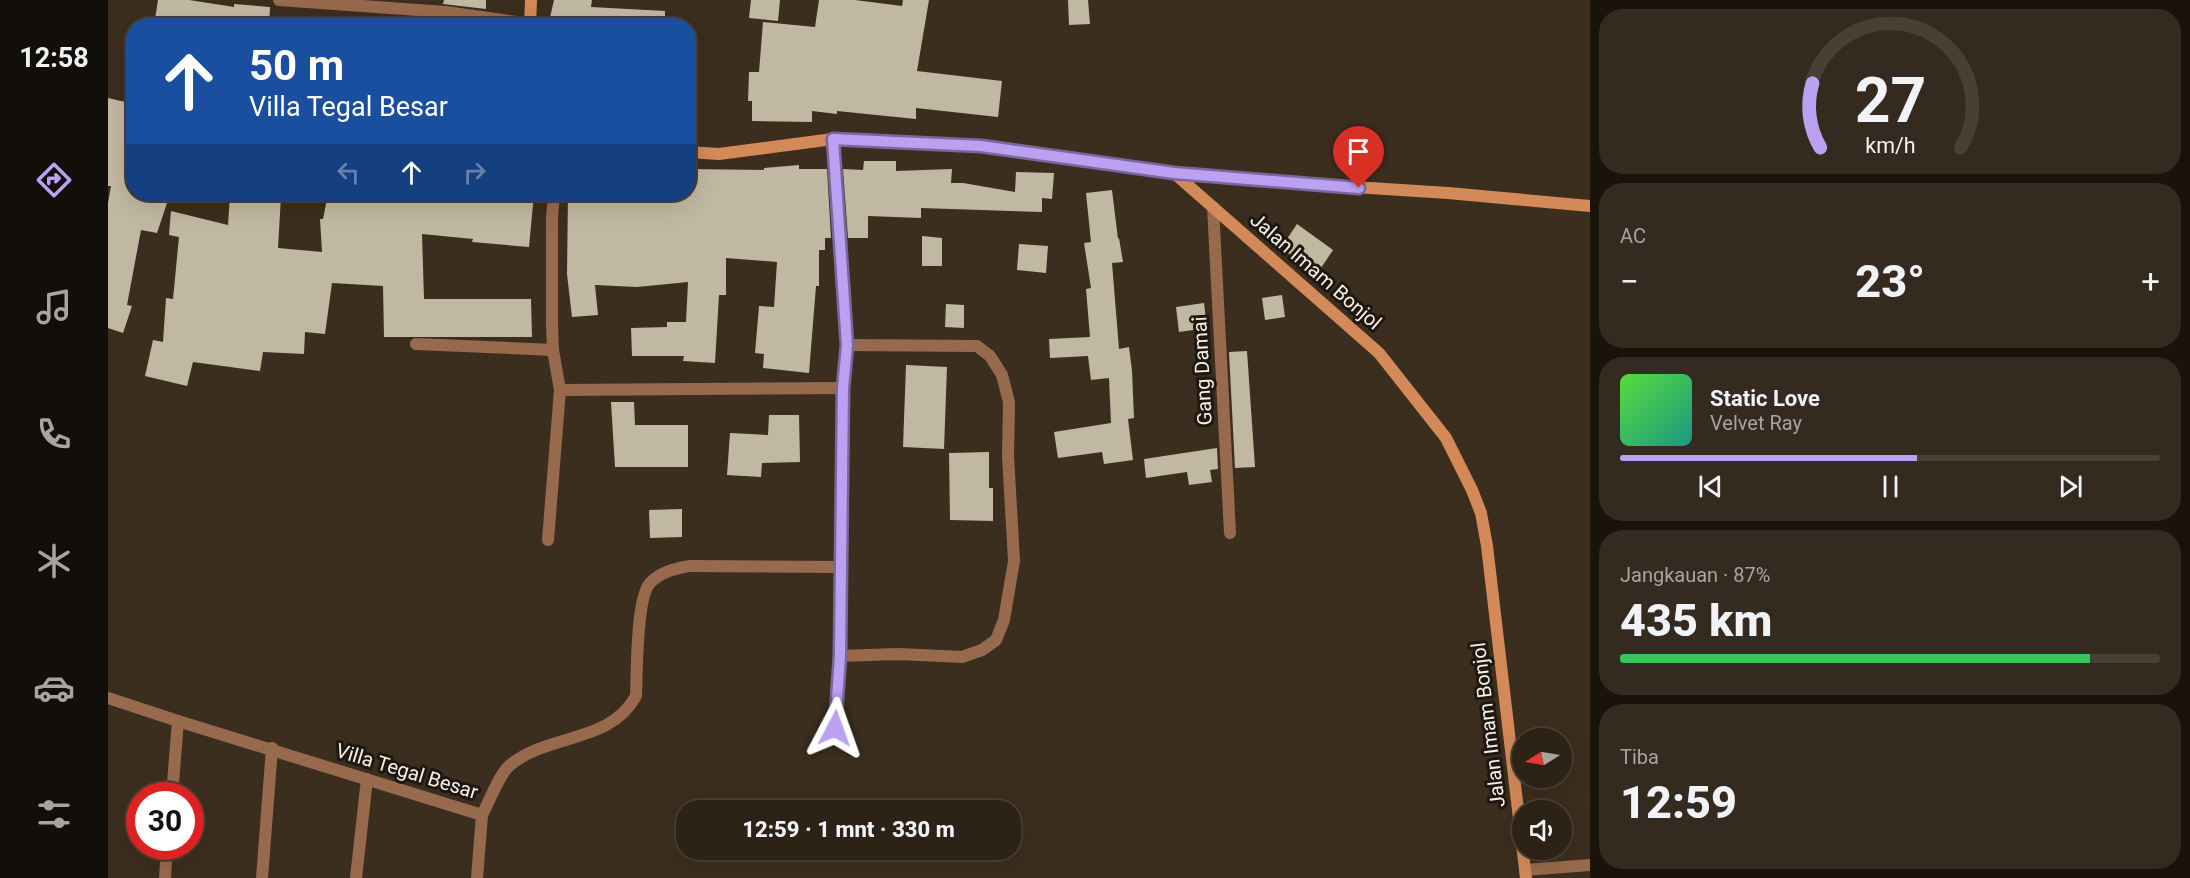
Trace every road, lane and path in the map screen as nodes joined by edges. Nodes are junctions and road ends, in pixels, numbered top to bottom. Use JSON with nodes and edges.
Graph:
{"nodes":[{"id":1,"x":279,"y":0,"type":"edge"},
{"id":2,"x":531,"y":0,"type":"edge"},
{"id":3,"x":485,"y":18,"type":"edge"},
{"id":4,"x":530,"y":18,"type":"edge"},
{"id":5,"x":833,"y":139,"type":"junction"},
{"id":6,"x":696,"y":153,"type":"edge"},
{"id":7,"x":1174,"y":173,"type":"junction"},
{"id":8,"x":553,"y":201,"type":"edge"},
{"id":9,"x":1590,"y":206,"type":"edge"},
{"id":10,"x":1213,"y":207,"type":"junction"},
{"id":11,"x":416,"y":344,"type":"dead end"},
{"id":12,"x":847,"y":345,"type":"junction"},
{"id":13,"x":553,"y":350,"type":"junction"},
{"id":14,"x":843,"y":388,"type":"junction"},
{"id":15,"x":560,"y":390,"type":"junction"},
{"id":16,"x":1230,"y":533,"type":"dead end"},
{"id":17,"x":548,"y":540,"type":"dead end"},
{"id":18,"x":840,"y":567,"type":"junction"},
{"id":19,"x":840,"y":656,"type":"junction"},
{"id":20,"x":108,"y":698,"type":"edge"},
{"id":21,"x":178,"y":721,"type":"junction"},
{"id":22,"x":835,"y":728,"type":"dead end"},
{"id":23,"x":272,"y":748,"type":"junction"},
{"id":24,"x":367,"y":779,"type":"junction"},
{"id":25,"x":173,"y":782,"type":"edge"},
{"id":26,"x":482,"y":815,"type":"junction"},
{"id":27,"x":166,"y":860,"type":"edge"},
{"id":28,"x":1590,"y":865,"type":"edge"},
{"id":29,"x":1525,"y":874,"type":"edge"},
{"id":30,"x":165,"y":878,"type":"edge"},
{"id":31,"x":262,"y":878,"type":"edge"},
{"id":32,"x":356,"y":878,"type":"edge"},
{"id":33,"x":477,"y":878,"type":"edge"}],
"edges":[{"from":1,"to":3,"type":"street"},
{"from":2,"to":4,"type":"street"},
{"from":5,"to":6,"type":"street"},
{"from":5,"to":7,"type":"street"},
{"from":5,"to":12,"type":"street"},
{"from":7,"to":9,"type":"street"},
{"from":7,"to":10,"type":"street","name":"Jalan Imam Bonjol"},
{"from":8,"to":13,"type":"street"},
{"from":10,"to":16,"type":"street","name":"Gang Damai"},
{"from":10,"to":29,"type":"street","name":"Jalan Imam Bonjol"},
{"from":11,"to":13,"type":"street"},
{"from":12,"to":14,"type":"street"},
{"from":12,"to":19,"type":"street"},
{"from":13,"to":15,"type":"street"},
{"from":14,"to":15,"type":"street"},
{"from":14,"to":18,"type":"street"},
{"from":15,"to":17,"type":"street"},
{"from":18,"to":19,"type":"street"},
{"from":18,"to":26,"type":"street","name":"Villa Tegal Besar"},
{"from":19,"to":22,"type":"street"},
{"from":20,"to":21,"type":"street","name":"Villa Tegal Besar"},
{"from":21,"to":23,"type":"street","name":"Villa Tegal Besar"},
{"from":21,"to":25,"type":"street"},
{"from":23,"to":24,"type":"street","name":"Villa Tegal Besar"},
{"from":23,"to":31,"type":"street"},
{"from":24,"to":26,"type":"street","name":"Villa Tegal Besar"},
{"from":24,"to":32,"type":"street"},
{"from":26,"to":33,"type":"street"},
{"from":27,"to":30,"type":"street"},
{"from":28,"to":29,"type":"street"}]}
